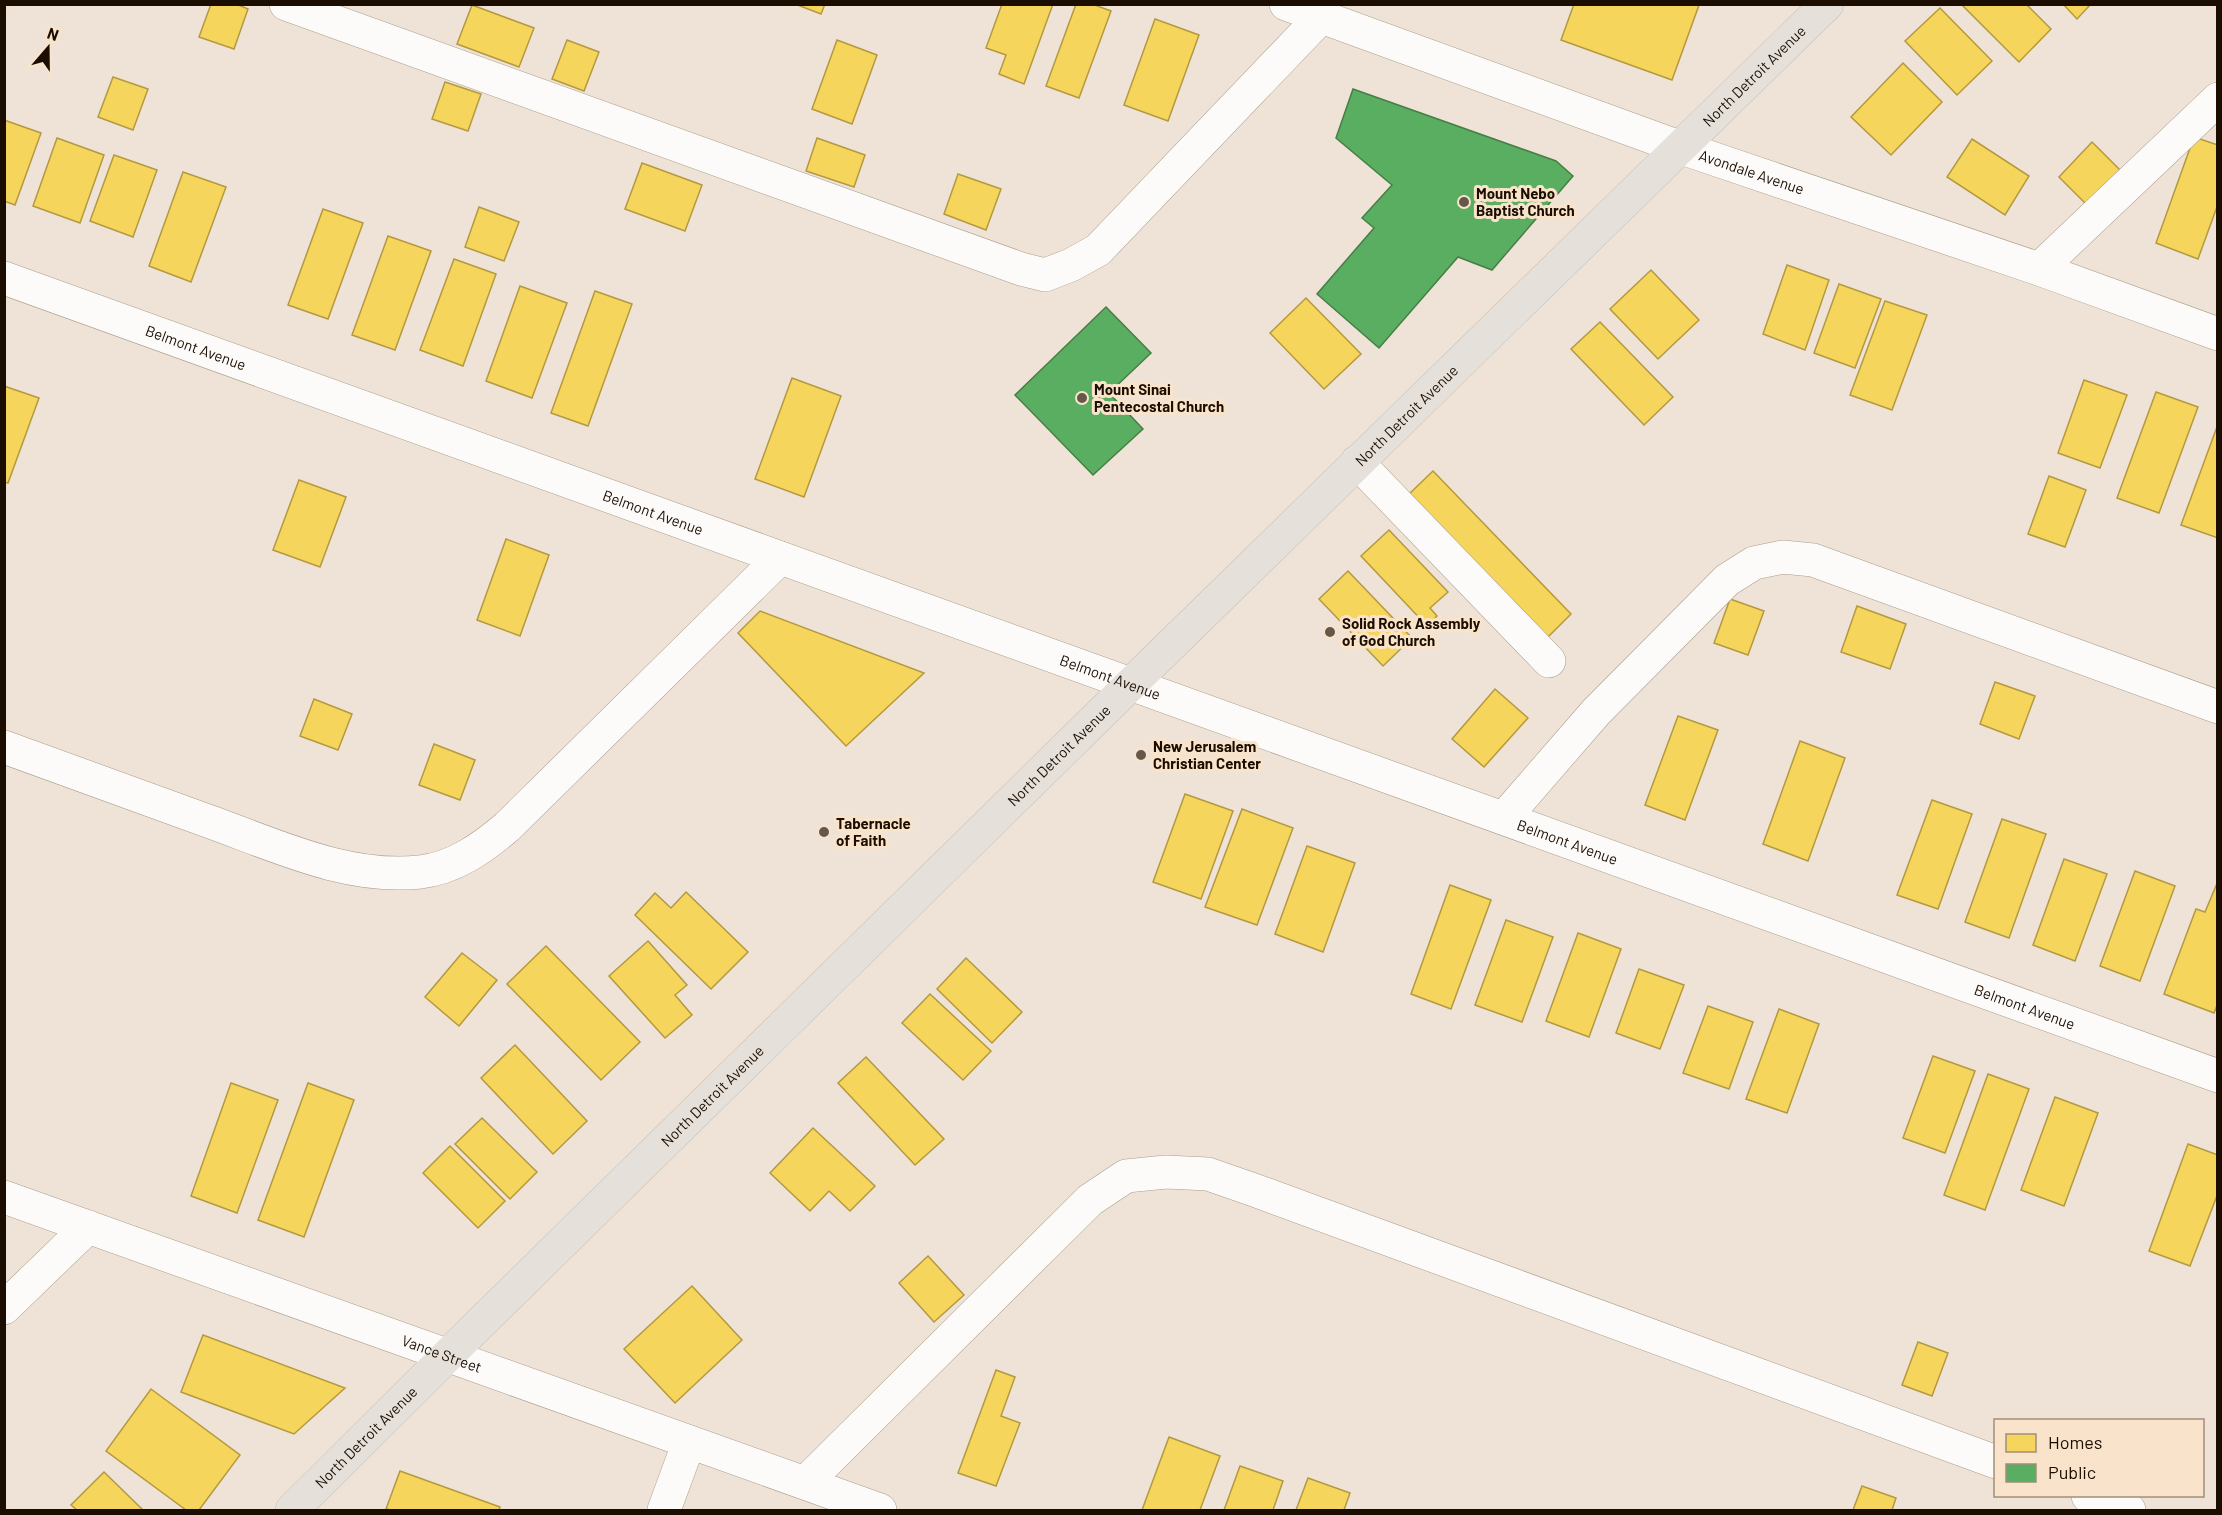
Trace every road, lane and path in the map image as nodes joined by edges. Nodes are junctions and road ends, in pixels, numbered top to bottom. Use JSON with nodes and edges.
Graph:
{"nodes":[{"id":1,"x":286,"y":4,"type":"edge"},
{"id":2,"x":1286,"y":4,"type":"edge"},
{"id":3,"x":1827,"y":4,"type":"edge"},
{"id":4,"x":1321,"y":17,"type":"junction"},
{"id":5,"x":2217,"y":99,"type":"edge"},
{"id":6,"x":1679,"y":147,"type":"junction"},
{"id":7,"x":2039,"y":269,"type":"junction"},
{"id":8,"x":4,"y":278,"type":"edge"},
{"id":9,"x":2217,"y":334,"type":"edge"},
{"id":10,"x":1357,"y":462,"type":"junction"},
{"id":11,"x":780,"y":558,"type":"junction"},
{"id":12,"x":1549,"y":661,"type":"dead end"},
{"id":13,"x":1131,"y":684,"type":"junction"},
{"id":14,"x":2217,"y":707,"type":"edge"},
{"id":15,"x":4,"y":747,"type":"edge"},
{"id":16,"x":1504,"y":818,"type":"junction"},
{"id":17,"x":2217,"y":1076,"type":"edge"},
{"id":18,"x":4,"y":1197,"type":"edge"},
{"id":19,"x":88,"y":1227,"type":"junction"},
{"id":20,"x":4,"y":1308,"type":"edge"},
{"id":21,"x":448,"y":1355,"type":"junction"},
{"id":22,"x":689,"y":1442,"type":"junction"},
{"id":23,"x":1994,"y":1462,"type":"edge"},
{"id":24,"x":806,"y":1482,"type":"junction"},
{"id":25,"x":2091,"y":1497,"type":"edge"},
{"id":26,"x":292,"y":1510,"type":"edge"},
{"id":27,"x":664,"y":1510,"type":"edge"},
{"id":28,"x":880,"y":1510,"type":"edge"},
{"id":29,"x":2129,"y":1510,"type":"edge"}],
"edges":[{"from":1,"to":4,"type":"street"},
{"from":2,"to":4,"type":"street","name":"Avondale Avenue"},
{"from":3,"to":6,"type":"main road","name":"North Detroit Avenue"},
{"from":4,"to":6,"type":"street","name":"Avondale Avenue"},
{"from":5,"to":7,"type":"street"},
{"from":6,"to":7,"type":"street","name":"Avondale Avenue"},
{"from":6,"to":10,"type":"main road","name":"North Detroit Avenue"},
{"from":7,"to":9,"type":"street","name":"Avondale Avenue"},
{"from":8,"to":11,"type":"street","name":"Belmont Avenue"},
{"from":10,"to":12,"type":"street"},
{"from":10,"to":13,"type":"main road","name":"North Detroit Avenue"},
{"from":11,"to":13,"type":"street","name":"Belmont Avenue"},
{"from":11,"to":15,"type":"street"},
{"from":13,"to":16,"type":"street","name":"Belmont Avenue"},
{"from":13,"to":21,"type":"main road","name":"North Detroit Avenue"},
{"from":14,"to":16,"type":"street"},
{"from":16,"to":17,"type":"street","name":"Belmont Avenue"},
{"from":18,"to":19,"type":"street","name":"Vance Street"},
{"from":19,"to":20,"type":"street"},
{"from":19,"to":21,"type":"street","name":"Vance Street"},
{"from":21,"to":22,"type":"street","name":"Vance Street"},
{"from":21,"to":26,"type":"main road","name":"North Detroit Avenue"},
{"from":22,"to":24,"type":"street","name":"Vance Street"},
{"from":22,"to":27,"type":"street"},
{"from":23,"to":24,"type":"street"},
{"from":24,"to":28,"type":"street","name":"Vance Street"},
{"from":25,"to":29,"type":"street"}]}
